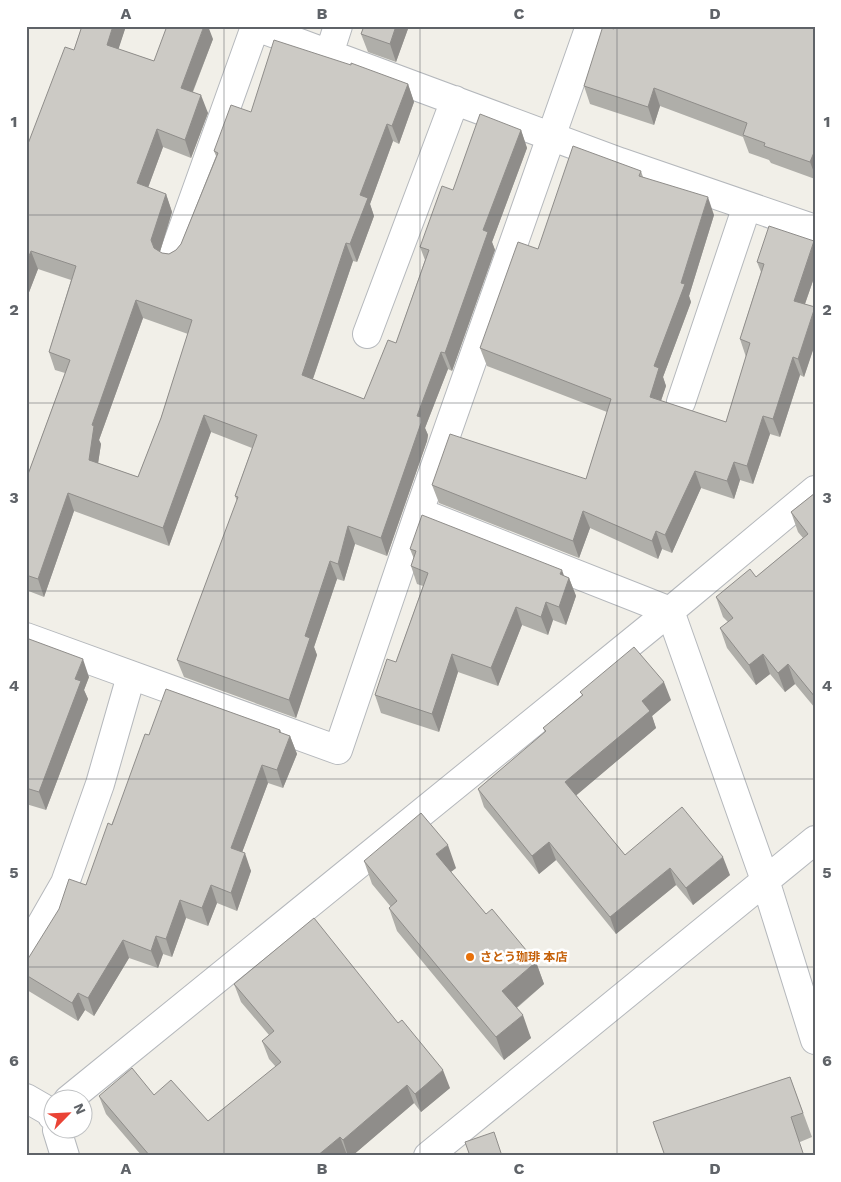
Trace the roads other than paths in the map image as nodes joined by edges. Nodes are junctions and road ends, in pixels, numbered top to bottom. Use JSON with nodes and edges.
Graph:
{"nodes":[{"id":1,"x":254,"y":26,"type":"edge"},
{"id":2,"x":338,"y":26,"type":"edge"},
{"id":3,"x":590,"y":26,"type":"edge"},
{"id":4,"x":329,"y":54,"type":"junction"},
{"id":5,"x":455,"y":100,"type":"junction"},
{"id":6,"x":551,"y":136,"type":"junction"},
{"id":7,"x":747,"y":206,"type":"junction"},
{"id":8,"x":815,"y":229,"type":"edge"},
{"id":9,"x":173,"y":256,"type":"edge"},
{"id":10,"x":367,"y":334,"type":"dead end"},
{"id":11,"x":681,"y":402,"type":"dead end"},
{"id":12,"x":815,"y":490,"type":"edge"},
{"id":13,"x":419,"y":512,"type":"junction"},
{"id":14,"x":670,"y":611,"type":"junction"},
{"id":15,"x":26,"y":637,"type":"edge"},
{"id":16,"x":131,"y":676,"type":"junction"},
{"id":17,"x":815,"y":840,"type":"edge"},
{"id":18,"x":765,"y":880,"type":"junction"},
{"id":19,"x":26,"y":951,"type":"edge"},
{"id":20,"x":815,"y":1040,"type":"edge"},
{"id":21,"x":85,"y":1090,"type":"edge"},
{"id":22,"x":26,"y":1098,"type":"edge"},
{"id":23,"x":42,"y":1107,"type":"edge"},
{"id":24,"x":42,"y":1117,"type":"edge"},
{"id":25,"x":26,"y":1121,"type":"edge"},
{"id":26,"x":62,"y":1140,"type":"edge"},
{"id":27,"x":65,"y":1156,"type":"edge"},
{"id":28,"x":428,"y":1156,"type":"edge"}],
"edges":[{"from":1,"to":4,"type":"street"},
{"from":1,"to":9,"type":"street"},
{"from":2,"to":4,"type":"street"},
{"from":3,"to":6,"type":"street"},
{"from":4,"to":5,"type":"street"},
{"from":5,"to":6,"type":"street"},
{"from":5,"to":10,"type":"street"},
{"from":6,"to":7,"type":"street"},
{"from":6,"to":13,"type":"street"},
{"from":7,"to":8,"type":"street"},
{"from":7,"to":11,"type":"street"},
{"from":12,"to":14,"type":"street"},
{"from":13,"to":14,"type":"street"},
{"from":13,"to":16,"type":"street"},
{"from":14,"to":18,"type":"street"},
{"from":14,"to":21,"type":"street"},
{"from":15,"to":16,"type":"street"},
{"from":16,"to":19,"type":"street"},
{"from":17,"to":18,"type":"street"},
{"from":18,"to":20,"type":"street"},
{"from":18,"to":28,"type":"street"},
{"from":22,"to":23,"type":"street"},
{"from":24,"to":25,"type":"street"},
{"from":26,"to":27,"type":"street"}]}
